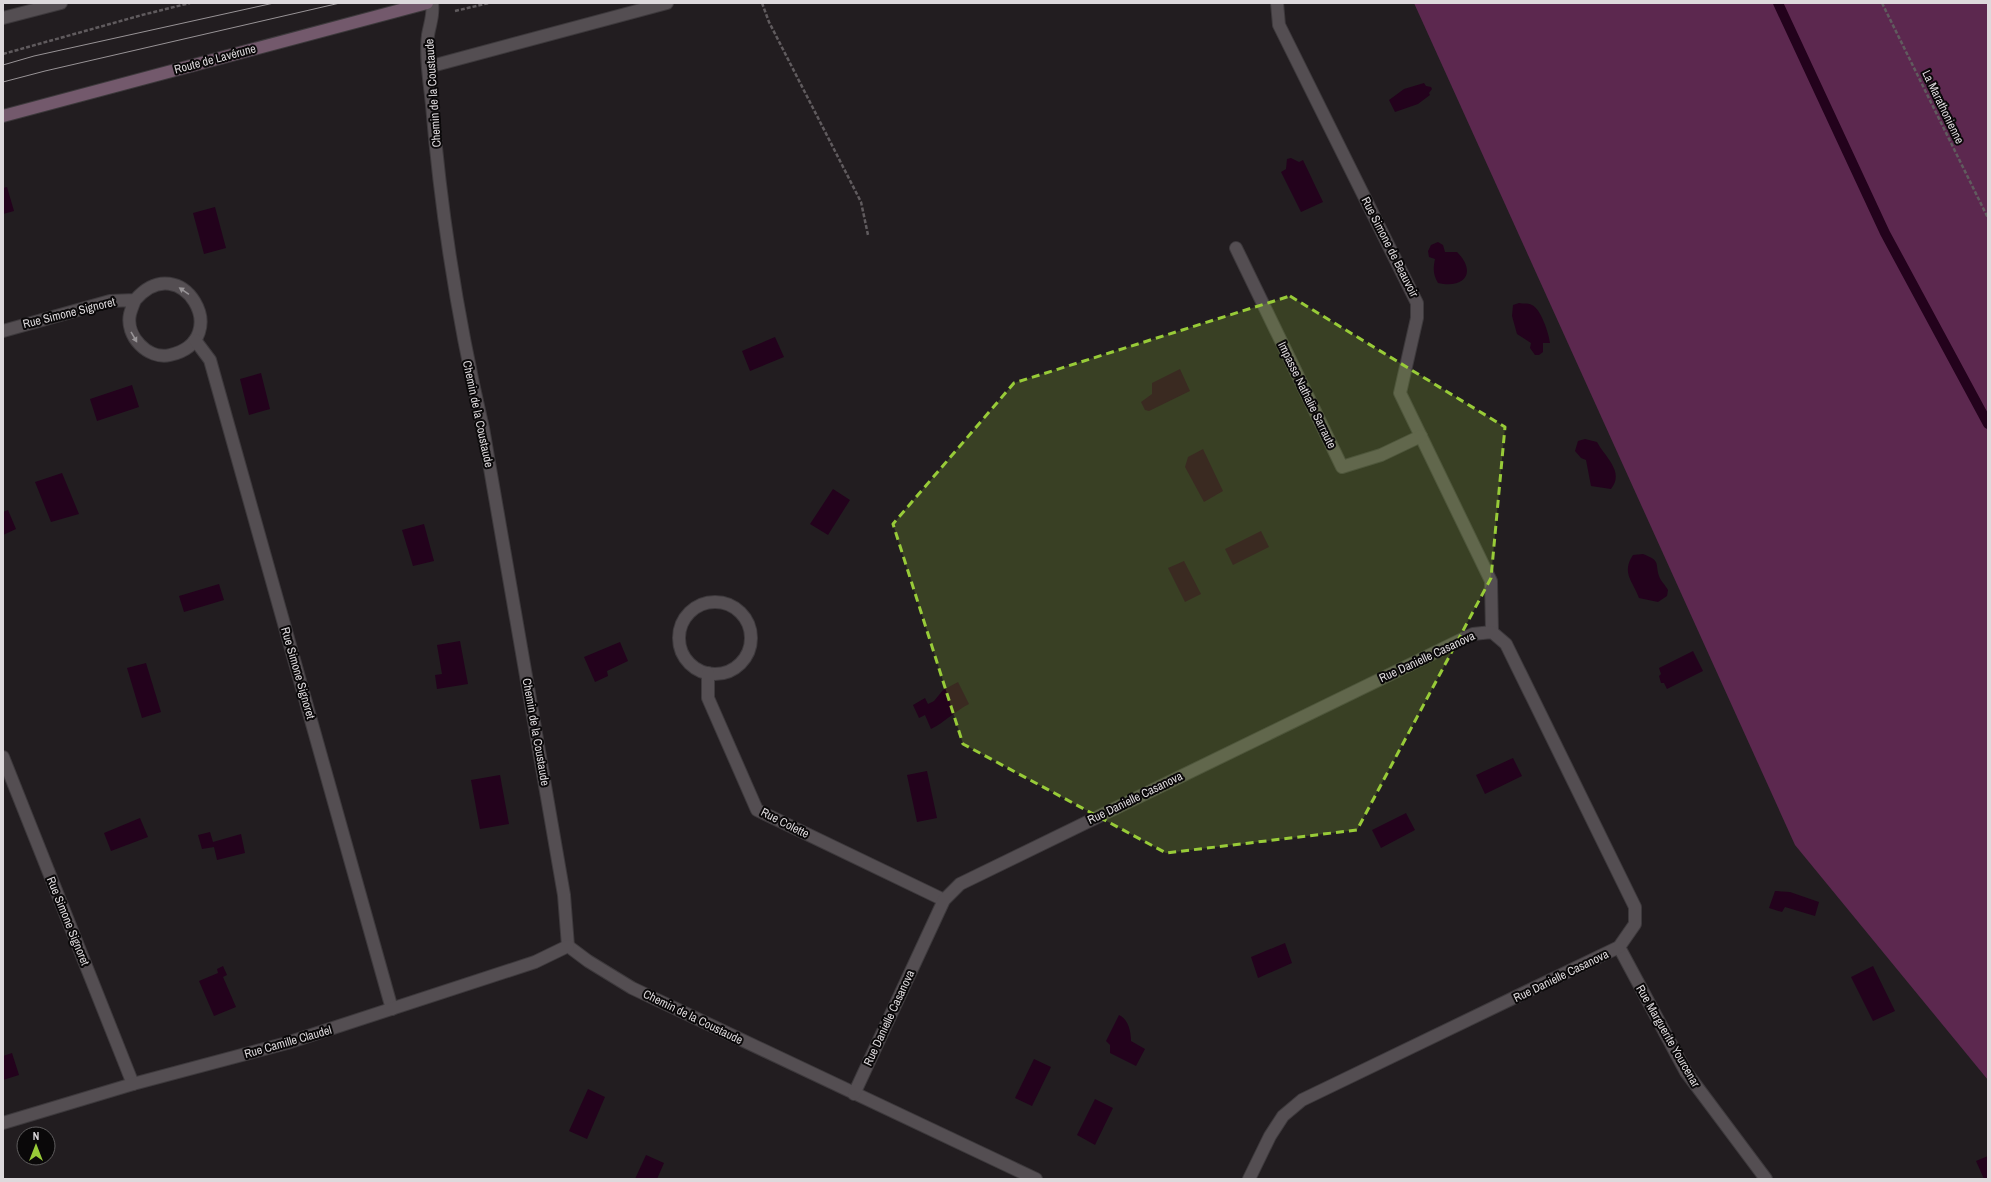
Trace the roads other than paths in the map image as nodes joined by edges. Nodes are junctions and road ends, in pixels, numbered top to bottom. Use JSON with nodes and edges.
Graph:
{"nodes":[{"id":1,"x":61,"y":3,"type":"edge"},
{"id":2,"x":427,"y":3,"type":"edge"},
{"id":3,"x":432,"y":3,"type":"edge"},
{"id":4,"x":667,"y":3,"type":"edge"},
{"id":5,"x":1277,"y":3,"type":"edge"},
{"id":6,"x":3,"y":18,"type":"edge"},
{"id":7,"x":428,"y":68,"type":"junction"},
{"id":8,"x":3,"y":116,"type":"edge"},
{"id":9,"x":1236,"y":248,"type":"dead end"},
{"id":10,"x":135,"y":300,"type":"junction"},
{"id":11,"x":3,"y":330,"type":"edge"},
{"id":12,"x":195,"y":340,"type":"junction"},
{"id":13,"x":1421,"y":436,"type":"junction"},
{"id":14,"x":1492,"y":632,"type":"junction"},
{"id":15,"x":708,"y":673,"type":"junction"},
{"id":16,"x":3,"y":757,"type":"edge"},
{"id":17,"x":944,"y":900,"type":"junction"},
{"id":18,"x":568,"y":946,"type":"junction"},
{"id":19,"x":1619,"y":948,"type":"junction"},
{"id":20,"x":392,"y":1010,"type":"junction"},
{"id":21,"x":133,"y":1084,"type":"junction"},
{"id":22,"x":854,"y":1094,"type":"junction"},
{"id":23,"x":3,"y":1123,"type":"edge"},
{"id":24,"x":1036,"y":1179,"type":"edge"},
{"id":25,"x":1249,"y":1179,"type":"edge"},
{"id":26,"x":1766,"y":1179,"type":"edge"}],
"edges":[{"from":1,"to":6,"type":"street"},
{"from":2,"to":8,"type":"main road","name":"Route de Lavérune"},
{"from":3,"to":7,"type":"street","name":"Chemin de la Coustaude"},
{"from":4,"to":7,"type":"street"},
{"from":5,"to":13,"type":"street","name":"Rue Simone de Beauvoir"},
{"from":7,"to":18,"type":"street","name":"Chemin de la Coustaude"},
{"from":9,"to":13,"type":"street","name":"Impasse Nathalie Sarraute"},
{"from":10,"to":11,"type":"street","name":"Rue Simone Signoret"},
{"from":10,"to":12,"type":"street","name":"Rue Simone Signoret","one_way":true},
{"from":12,"to":10,"type":"street","one_way":true},
{"from":12,"to":20,"type":"street","name":"Rue Simone Signoret"},
{"from":13,"to":14,"type":"street","name":"Rue Simone de Beauvoir"},
{"from":14,"to":17,"type":"street","name":"Rue Danielle Casanova"},
{"from":14,"to":19,"type":"street","name":"Rue Danielle Casanova"},
{"from":15,"to":15,"type":"street"},
{"from":15,"to":17,"type":"street","name":"Rue Colette"},
{"from":16,"to":21,"type":"street","name":"Rue Simone Signoret"},
{"from":17,"to":22,"type":"street","name":"Rue Danielle Casanova"},
{"from":18,"to":20,"type":"street","name":"Rue Camille Claudel"},
{"from":18,"to":22,"type":"street","name":"Chemin de la Coustaude"},
{"from":19,"to":25,"type":"street","name":"Rue Danielle Casanova"},
{"from":19,"to":26,"type":"street","name":"Rue Marguerite Yourcenar"},
{"from":20,"to":21,"type":"street","name":"Rue Camille Claudel"},
{"from":21,"to":23,"type":"street","name":"Rue Camille Claudel"},
{"from":22,"to":24,"type":"street","name":"Chemin de la Coustaude"}]}
